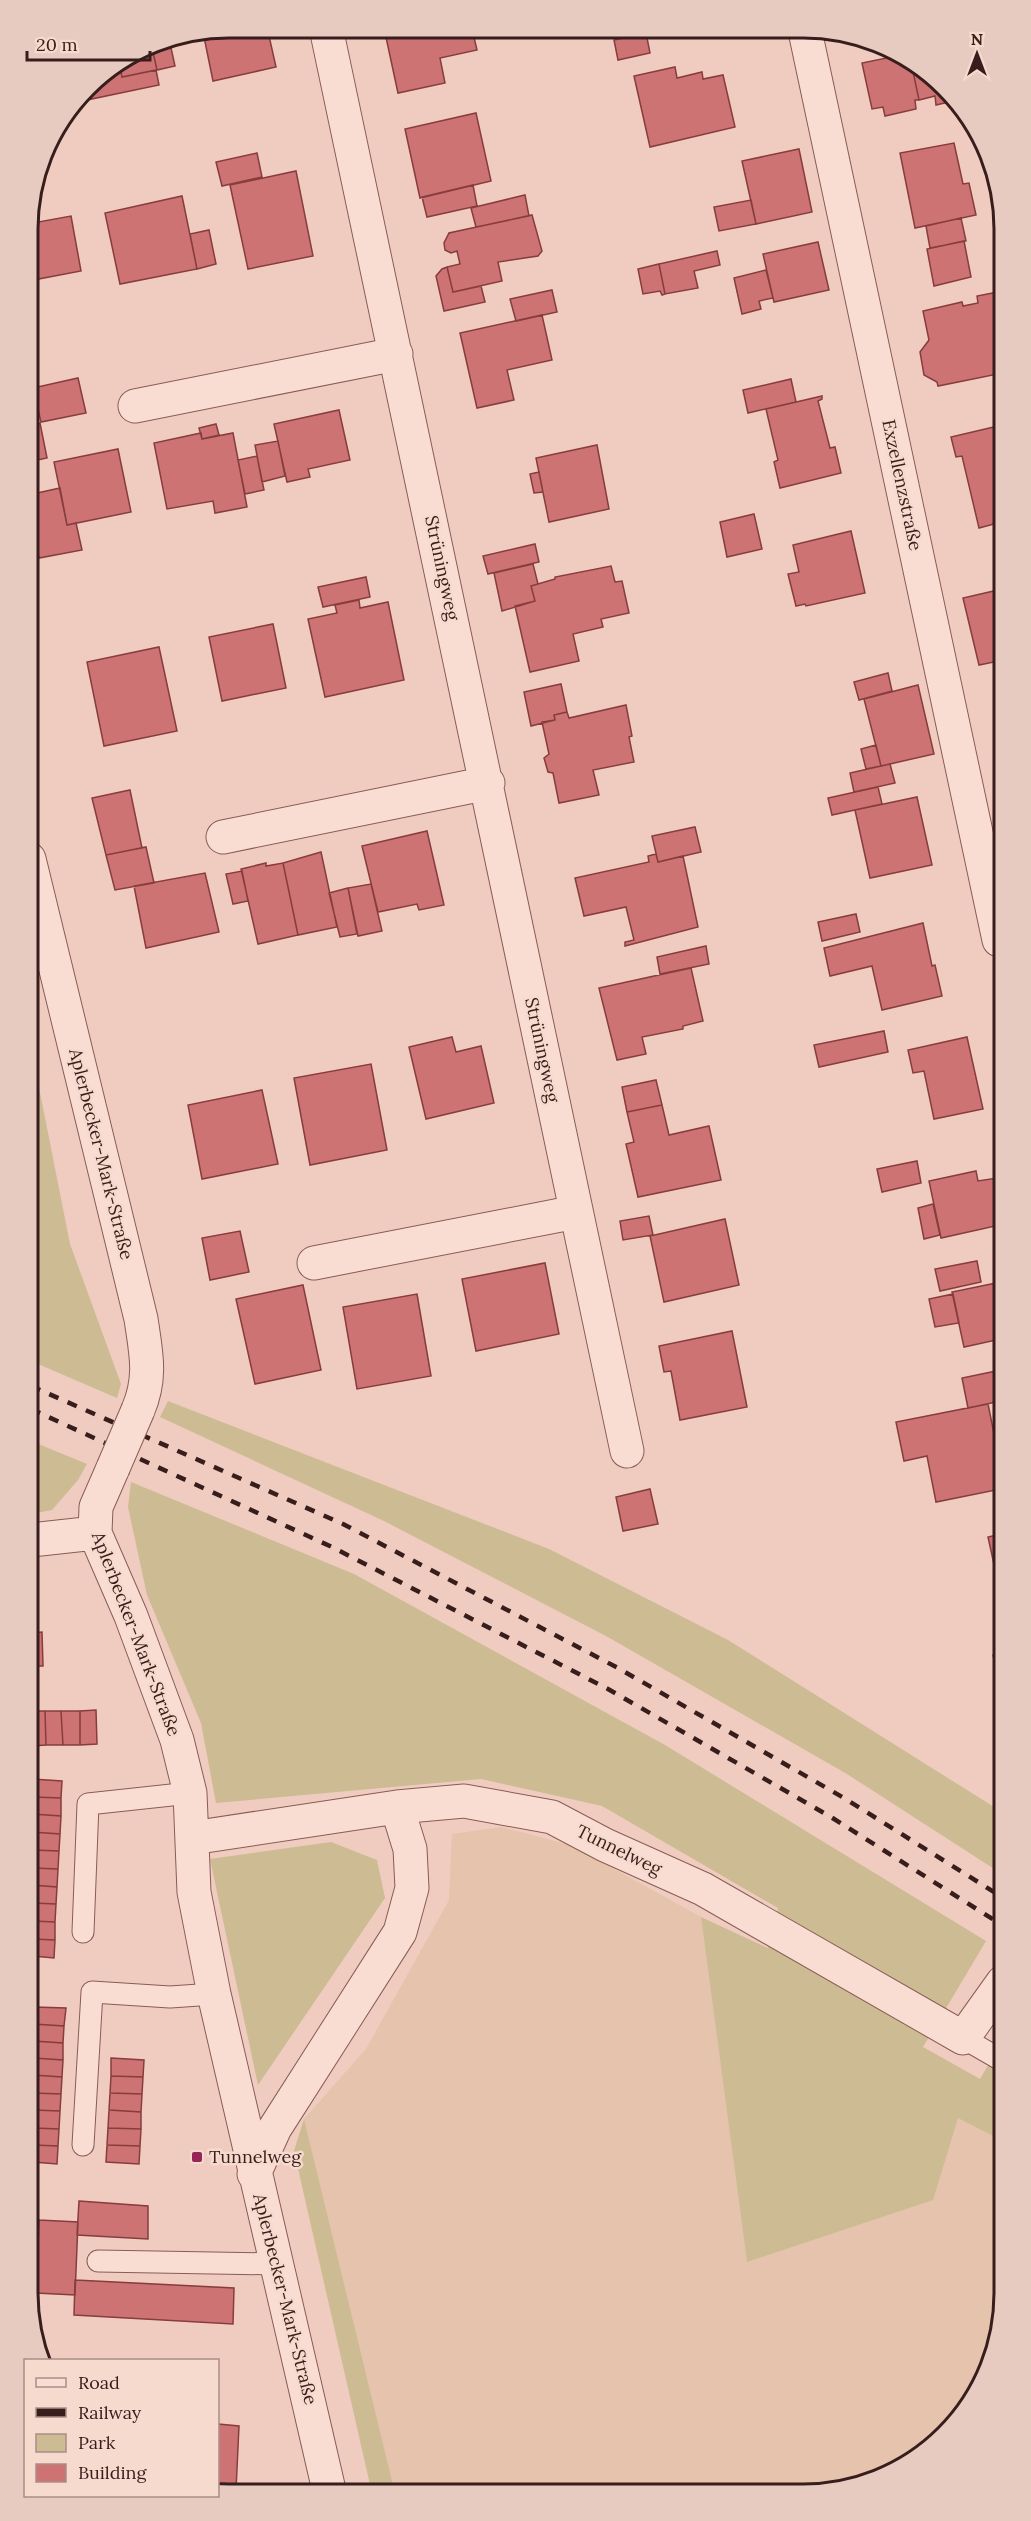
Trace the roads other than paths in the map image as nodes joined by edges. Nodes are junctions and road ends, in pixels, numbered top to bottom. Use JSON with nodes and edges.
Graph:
{"nodes":[{"id":1,"x":328,"y":38,"type":"edge"},
{"id":2,"x":806,"y":38,"type":"edge"},
{"id":3,"x":396,"y":354,"type":"junction"},
{"id":4,"x":135,"y":406,"type":"dead end"},
{"id":5,"x":488,"y":783,"type":"junction"},
{"id":6,"x":223,"y":837,"type":"dead end"},
{"id":7,"x":38,"y":896,"type":"edge"},
{"id":8,"x":994,"y":915,"type":"edge"},
{"id":9,"x":576,"y":1212,"type":"junction"},
{"id":10,"x":314,"y":1263,"type":"dead end"},
{"id":11,"x":627,"y":1450,"type":"dead end"},
{"id":12,"x":95,"y":1533,"type":"junction"},
{"id":13,"x":38,"y":1539,"type":"edge"},
{"id":14,"x":190,"y":1793,"type":"junction"},
{"id":15,"x":397,"y":1807,"type":"junction"},
{"id":16,"x":192,"y":1838,"type":"junction"},
{"id":17,"x":83,"y":1932,"type":"dead end"},
{"id":18,"x":214,"y":1994,"type":"junction"},
{"id":19,"x":993,"y":1996,"type":"edge"},
{"id":20,"x":963,"y":2038,"type":"junction"},
{"id":21,"x":993,"y":2055,"type":"edge"},
{"id":22,"x":83,"y":2145,"type":"dead end"},
{"id":23,"x":254,"y":2174,"type":"junction"},
{"id":24,"x":98,"y":2261,"type":"dead end"},
{"id":25,"x":277,"y":2264,"type":"junction"},
{"id":26,"x":328,"y":2484,"type":"edge"}],
"edges":[{"from":1,"to":3,"type":"street","name":"Strüningweg"},
{"from":2,"to":8,"type":"street","name":"Exzellenzstraße"},
{"from":3,"to":4,"type":"street"},
{"from":3,"to":5,"type":"street","name":"Strüningweg"},
{"from":5,"to":6,"type":"street"},
{"from":5,"to":9,"type":"street","name":"Strüningweg"},
{"from":7,"to":12,"type":"street","name":"Aplerbecker-Mark-Straße","bridge":true},
{"from":9,"to":10,"type":"street"},
{"from":9,"to":11,"type":"street","name":"Strüningweg"},
{"from":12,"to":13,"type":"street"},
{"from":12,"to":14,"type":"street","name":"Aplerbecker-Mark-Straße"},
{"from":14,"to":16,"type":"street","name":"Aplerbecker-Mark-Straße"},
{"from":14,"to":17,"type":"lane"},
{"from":15,"to":16,"type":"street","name":"Tunnelweg"},
{"from":15,"to":20,"type":"street","name":"Tunnelweg"},
{"from":15,"to":23,"type":"street"},
{"from":16,"to":18,"type":"street","name":"Aplerbecker-Mark-Straße"},
{"from":18,"to":22,"type":"lane"},
{"from":18,"to":23,"type":"street","name":"Aplerbecker-Mark-Straße"},
{"from":19,"to":20,"type":"street"},
{"from":20,"to":21,"type":"lane","name":"Tunnelweg"},
{"from":23,"to":25,"type":"street","name":"Aplerbecker-Mark-Straße"},
{"from":24,"to":25,"type":"lane"},
{"from":25,"to":26,"type":"street","name":"Aplerbecker-Mark-Straße"}]}
